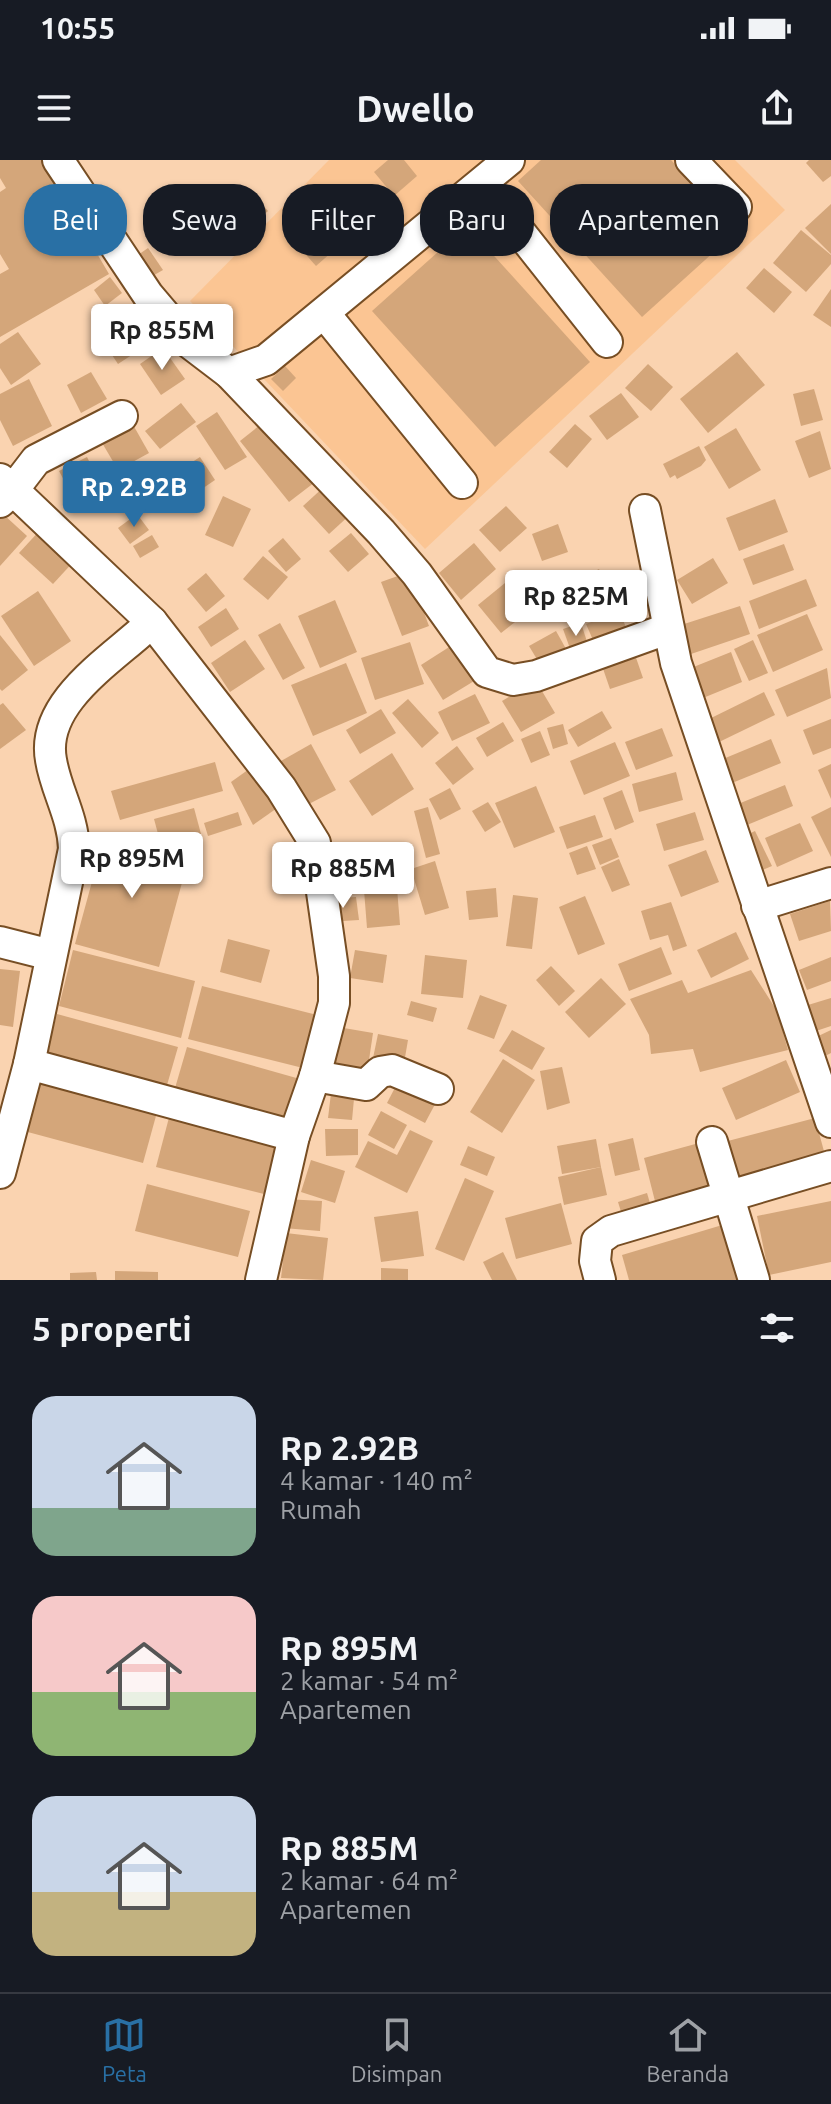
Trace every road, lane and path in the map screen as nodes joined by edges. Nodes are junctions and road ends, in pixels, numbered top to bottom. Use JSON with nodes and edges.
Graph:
{"nodes":[{"id":1,"x":58,"y":160,"type":"edge"},
{"id":2,"x":509,"y":160,"type":"edge"},
{"id":3,"x":691,"y":160,"type":"edge"},
{"id":4,"x":482,"y":184,"type":"edge"},
{"id":5,"x":714,"y":184,"type":"edge"},
{"id":6,"x":420,"y":235,"type":"edge"},
{"id":7,"x":534,"y":250,"type":"edge"},
{"id":8,"x":324,"y":313,"type":"junction"},
{"id":9,"x":607,"y":342,"type":"dead end"},
{"id":10,"x":229,"y":373,"type":"junction"},
{"id":11,"x":122,"y":416,"type":"dead end"},
{"id":12,"x":462,"y":483,"type":"dead end"},
{"id":13,"x":4,"y":490,"type":"edge"},
{"id":14,"x":645,"y":510,"type":"dead end"},
{"id":15,"x":152,"y":622,"type":"junction"},
{"id":16,"x":667,"y":629,"type":"junction"},
{"id":17,"x":831,"y":883,"type":"edge"},
{"id":18,"x":757,"y":906,"type":"junction"},
{"id":19,"x":0,"y":942,"type":"edge"},
{"id":20,"x":51,"y":955,"type":"junction"},
{"id":21,"x":29,"y":1064,"type":"junction"},
{"id":22,"x":315,"y":1076,"type":"junction"},
{"id":23,"x":438,"y":1089,"type":"dead end"},
{"id":24,"x":831,"y":1122,"type":"edge"},
{"id":25,"x":294,"y":1136,"type":"junction"},
{"id":26,"x":712,"y":1142,"type":"dead end"},
{"id":27,"x":831,"y":1166,"type":"edge"},
{"id":28,"x":0,"y":1173,"type":"edge"},
{"id":29,"x":730,"y":1195,"type":"junction"},
{"id":30,"x":261,"y":1280,"type":"edge"},
{"id":31,"x":600,"y":1280,"type":"edge"},
{"id":32,"x":754,"y":1280,"type":"edge"}],
"edges":[{"from":1,"to":10,"type":"street"},
{"from":2,"to":4,"type":"street"},
{"from":3,"to":5,"type":"street"},
{"from":6,"to":8,"type":"street"},
{"from":7,"to":9,"type":"street"},
{"from":8,"to":10,"type":"street"},
{"from":8,"to":12,"type":"street"},
{"from":10,"to":16,"type":"street"},
{"from":11,"to":13,"type":"street"},
{"from":13,"to":15,"type":"street"},
{"from":14,"to":16,"type":"street"},
{"from":15,"to":20,"type":"street"},
{"from":15,"to":22,"type":"street"},
{"from":16,"to":18,"type":"street"},
{"from":17,"to":18,"type":"street"},
{"from":18,"to":24,"type":"street"},
{"from":19,"to":20,"type":"street"},
{"from":20,"to":21,"type":"street"},
{"from":21,"to":25,"type":"street"},
{"from":21,"to":28,"type":"street"},
{"from":22,"to":23,"type":"street"},
{"from":22,"to":25,"type":"street"},
{"from":25,"to":30,"type":"street"},
{"from":26,"to":29,"type":"street"},
{"from":27,"to":29,"type":"street"},
{"from":29,"to":31,"type":"street"},
{"from":29,"to":32,"type":"street"}]}
